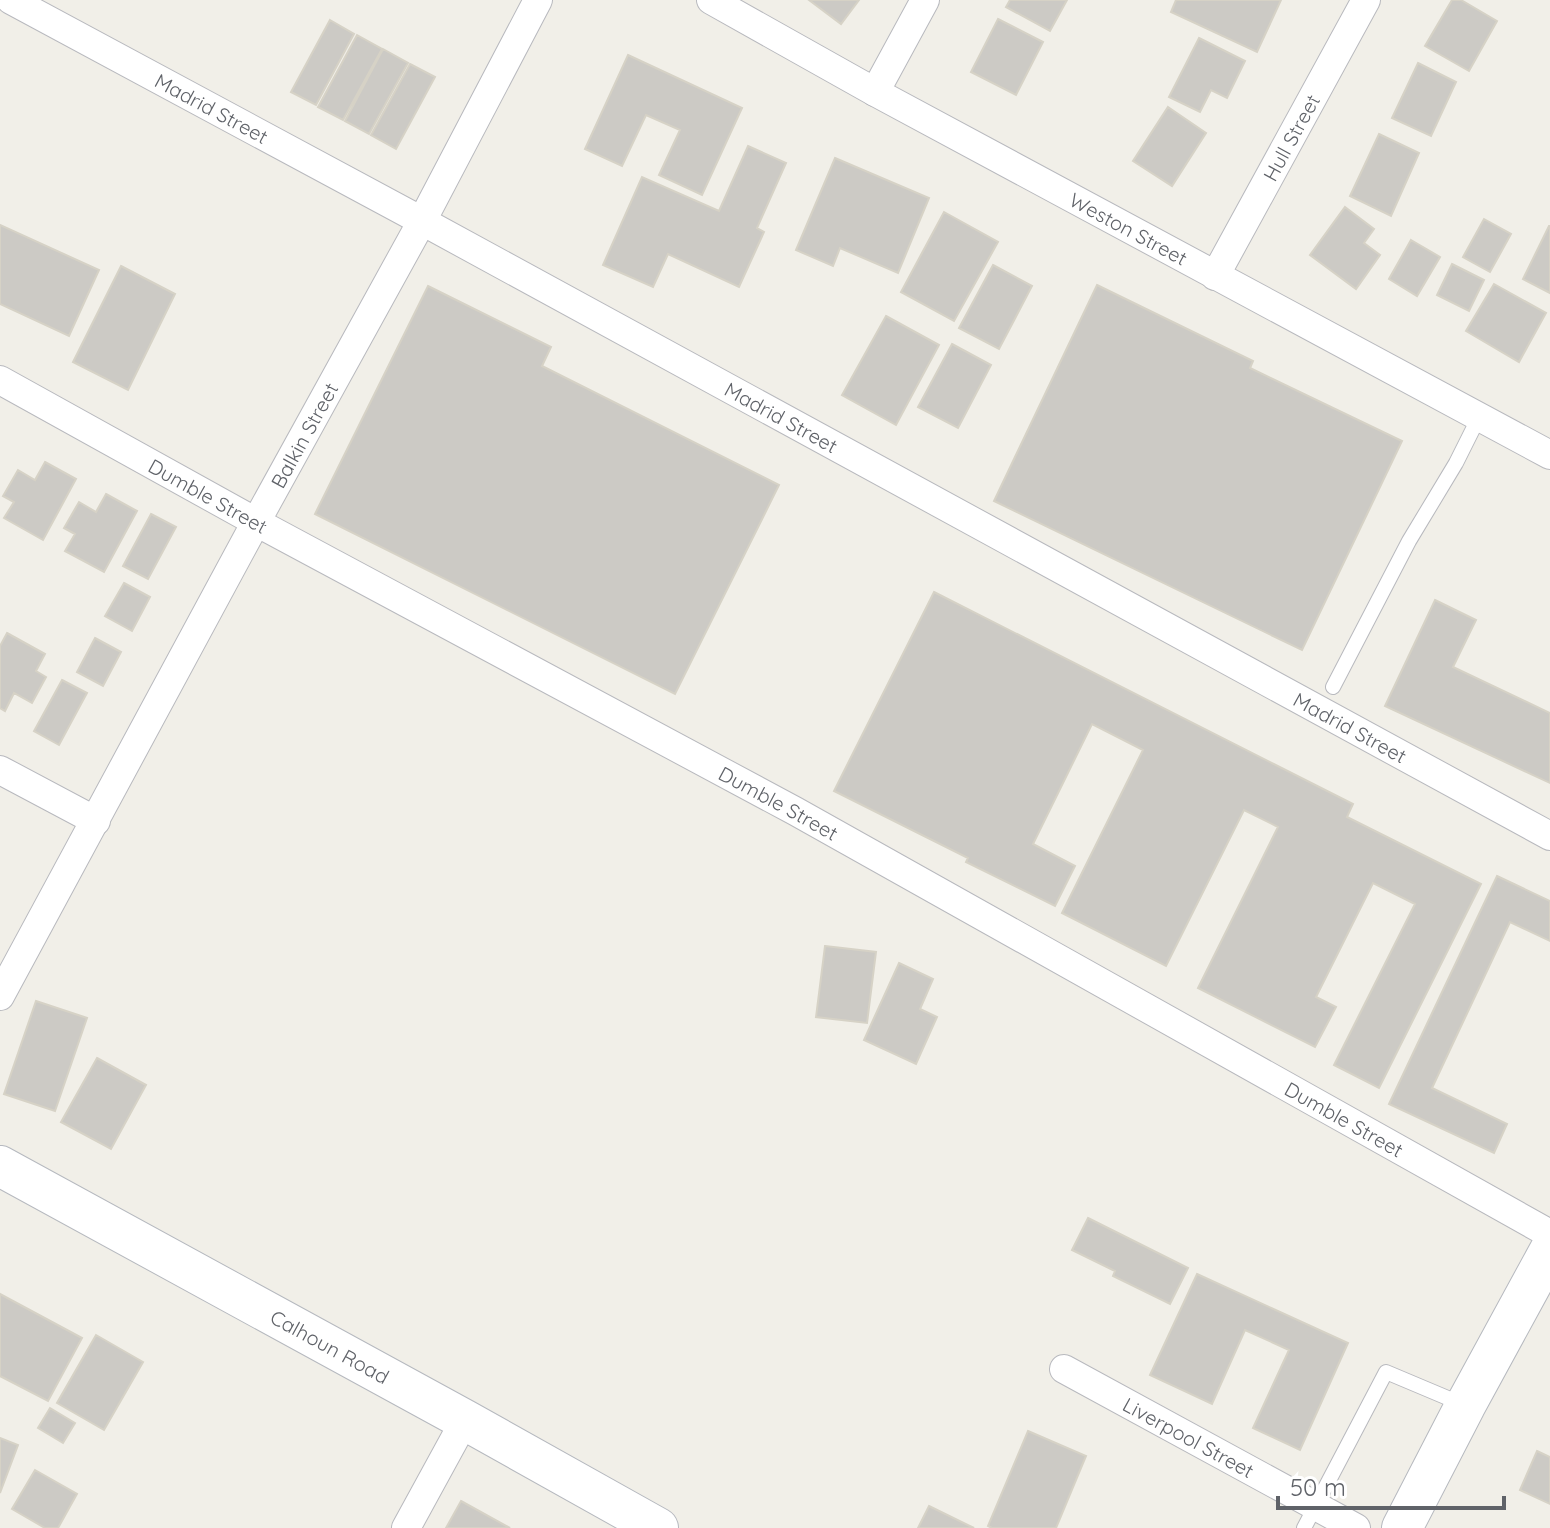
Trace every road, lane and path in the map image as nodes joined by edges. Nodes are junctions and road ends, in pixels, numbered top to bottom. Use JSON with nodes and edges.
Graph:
{"nodes":[{"id":1,"x":11,"y":0,"type":"edge"},
{"id":2,"x":538,"y":0,"type":"edge"},
{"id":3,"x":711,"y":0,"type":"edge"},
{"id":4,"x":925,"y":0,"type":"edge"},
{"id":5,"x":1366,"y":0,"type":"edge"},
{"id":6,"x":875,"y":92,"type":"junction"},
{"id":7,"x":422,"y":221,"type":"junction"},
{"id":8,"x":1215,"y":276,"type":"junction"},
{"id":9,"x":0,"y":380,"type":"edge"},
{"id":10,"x":1479,"y":417,"type":"junction"},
{"id":11,"x":1550,"y":455,"type":"edge"},
{"id":12,"x":256,"y":522,"type":"junction"},
{"id":13,"x":1333,"y":687,"type":"dead end"},
{"id":14,"x":0,"y":770,"type":"edge"},
{"id":15,"x":96,"y":821,"type":"junction"},
{"id":16,"x":1550,"y":836,"type":"edge"},
{"id":17,"x":0,"y":996,"type":"edge"},
{"id":18,"x":0,"y":1166,"type":"edge"},
{"id":19,"x":1550,"y":1234,"type":"edge"},
{"id":20,"x":1550,"y":1250,"type":"edge"},
{"id":21,"x":1064,"y":1369,"type":"dead end"},
{"id":22,"x":1465,"y":1406,"type":"junction"},
{"id":23,"x":465,"y":1420,"type":"junction"},
{"id":24,"x":1310,"y":1517,"type":"edge"},
{"id":25,"x":406,"y":1528,"type":"edge"},
{"id":26,"x":658,"y":1528,"type":"edge"},
{"id":27,"x":1356,"y":1528,"type":"edge"},
{"id":28,"x":1402,"y":1528,"type":"edge"}],
"edges":[{"from":1,"to":7,"type":"street","name":"Madrid Street"},
{"from":2,"to":7,"type":"street","name":"Balkin Street"},
{"from":3,"to":6,"type":"street","name":"Weston Street"},
{"from":4,"to":6,"type":"street"},
{"from":5,"to":8,"type":"street","name":"Hull Street"},
{"from":6,"to":8,"type":"street","name":"Weston Street"},
{"from":7,"to":12,"type":"street","name":"Balkin Street"},
{"from":7,"to":16,"type":"street","name":"Madrid Street"},
{"from":8,"to":10,"type":"street","name":"Weston Street"},
{"from":9,"to":12,"type":"street","name":"Dumble Street"},
{"from":10,"to":11,"type":"street","name":"Weston Street"},
{"from":10,"to":13,"type":"lane"},
{"from":12,"to":15,"type":"street","name":"Balkin Street"},
{"from":12,"to":19,"type":"street","name":"Dumble Street"},
{"from":14,"to":15,"type":"street"},
{"from":15,"to":17,"type":"street","name":"Balkin Street"},
{"from":18,"to":23,"type":"street","name":"Calhoun Road"},
{"from":20,"to":22,"type":"street"},
{"from":21,"to":24,"type":"street","name":"Liverpool Street"},
{"from":22,"to":24,"type":"lane"},
{"from":22,"to":28,"type":"street"},
{"from":23,"to":25,"type":"street"},
{"from":23,"to":26,"type":"street","name":"Calhoun Road"},
{"from":24,"to":27,"type":"street","name":"Liverpool Street"}]}
